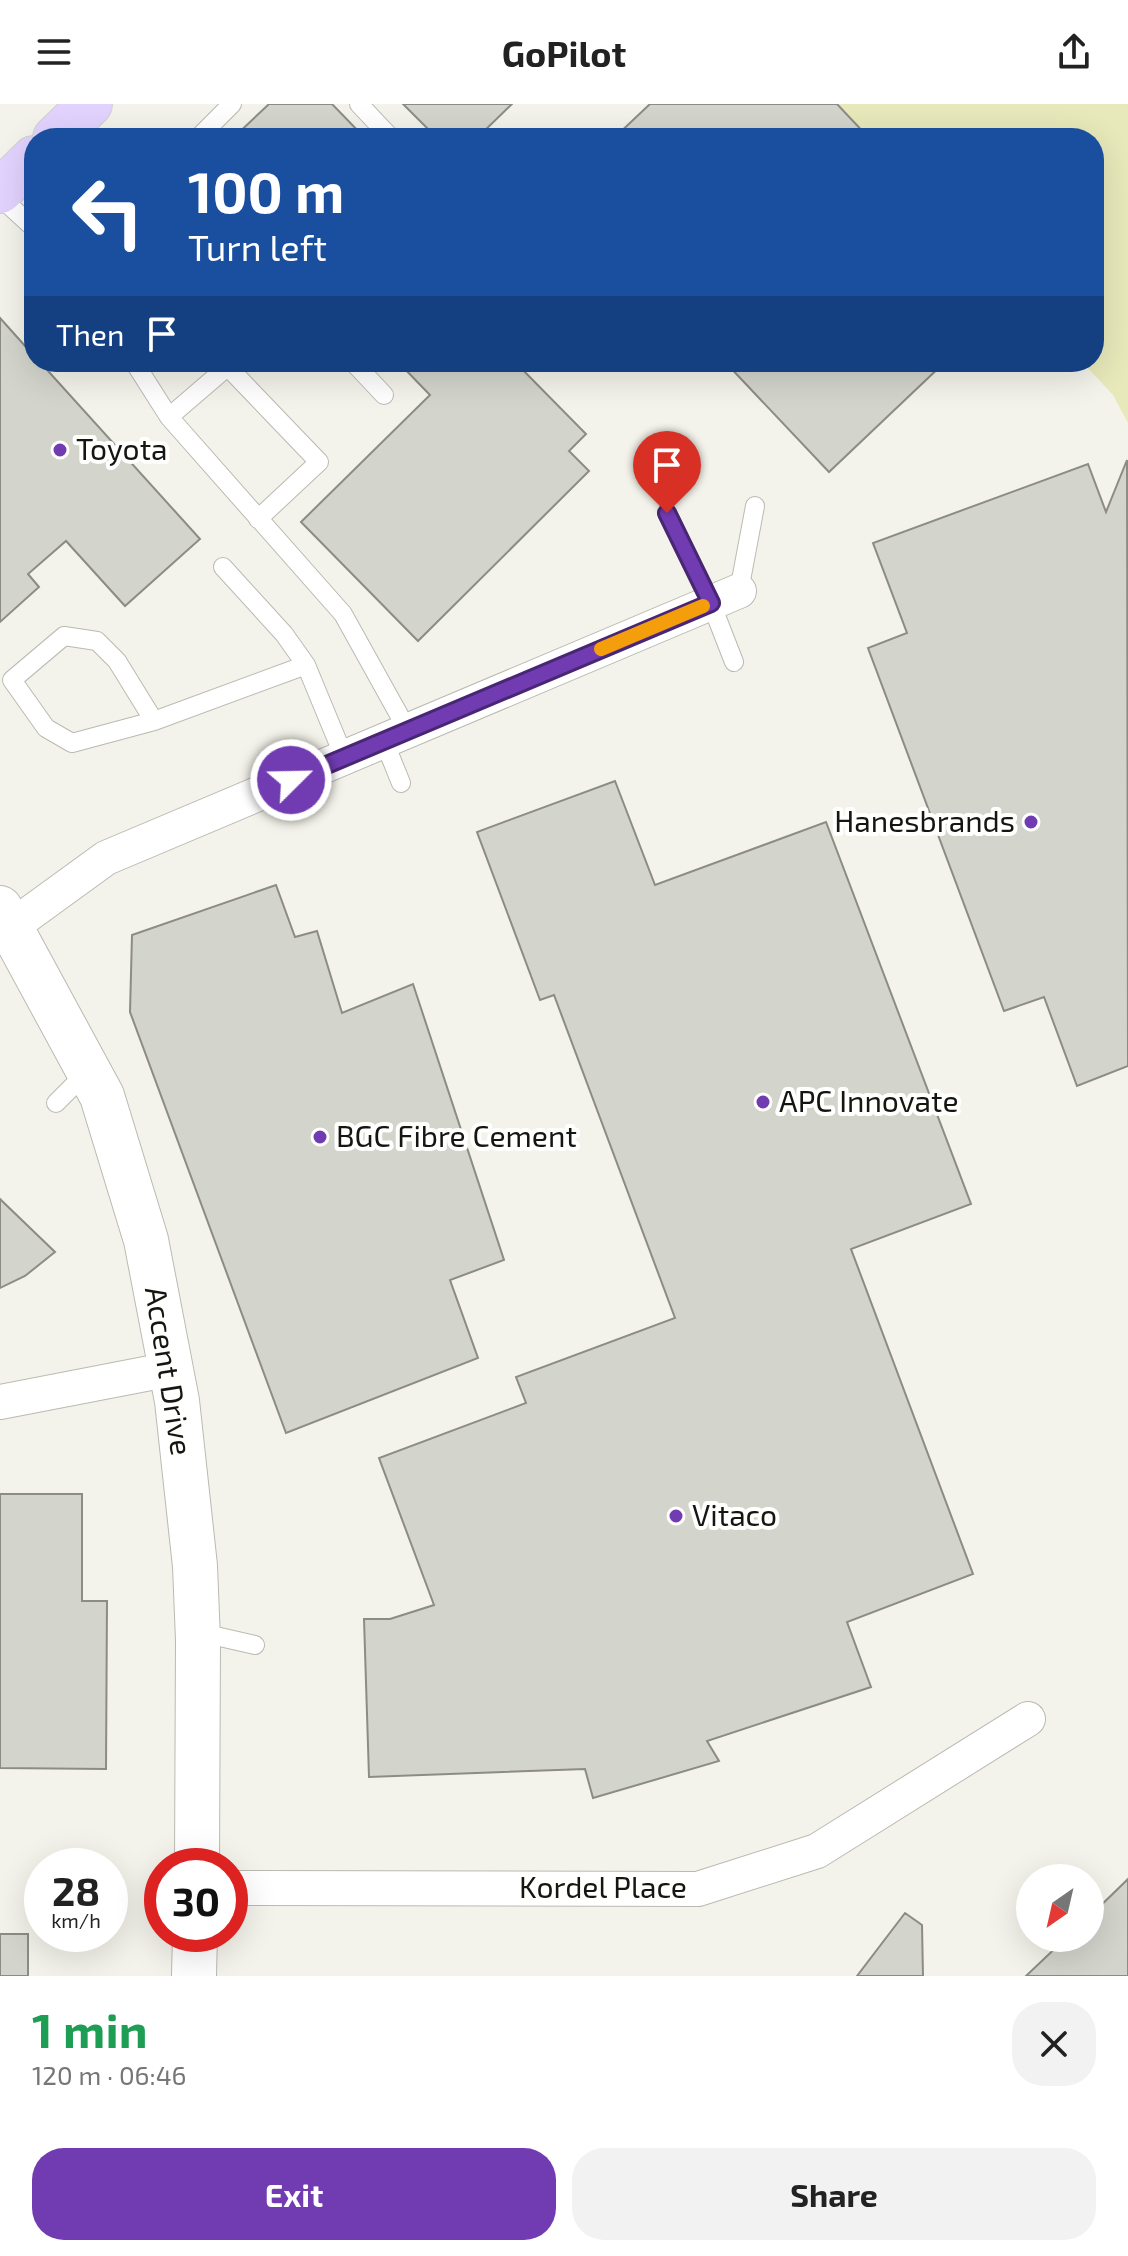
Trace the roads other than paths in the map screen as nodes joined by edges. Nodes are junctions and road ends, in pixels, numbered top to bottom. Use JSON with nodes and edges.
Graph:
{"nodes":[{"id":1,"x":90,"y":104,"type":"edge"},
{"id":2,"x":232,"y":104,"type":"edge"},
{"id":3,"x":359,"y":104,"type":"edge"},
{"id":4,"x":65,"y":128,"type":"edge"},
{"id":5,"x":208,"y":128,"type":"edge"},
{"id":6,"x":382,"y":128,"type":"edge"},
{"id":7,"x":24,"y":168,"type":"edge"},
{"id":8,"x":0,"y":191,"type":"edge"},
{"id":9,"x":0,"y":197,"type":"edge"},
{"id":10,"x":24,"y":219,"type":"edge"},
{"id":11,"x":140,"y":372,"type":"edge"},
{"id":12,"x":221,"y":372,"type":"edge"},
{"id":13,"x":237,"y":372,"type":"edge"},
{"id":14,"x":362,"y":372,"type":"edge"},
{"id":15,"x":384,"y":395,"type":"dead end"},
{"id":16,"x":169,"y":417,"type":"junction"},
{"id":17,"x":755,"y":506,"type":"dead end"},
{"id":18,"x":667,"y":513,"type":"dead end"},
{"id":19,"x":258,"y":519,"type":"junction"},
{"id":20,"x":223,"y":567,"type":"dead end"},
{"id":21,"x":725,"y":597,"type":"junction"},
{"id":22,"x":734,"y":662,"type":"dead end"},
{"id":23,"x":306,"y":665,"type":"junction"},
{"id":24,"x":6,"y":685,"type":"edge"},
{"id":25,"x":154,"y":721,"type":"junction"},
{"id":26,"x":396,"y":736,"type":"junction"},
{"id":27,"x":344,"y":757,"type":"junction"},
{"id":28,"x":401,"y":783,"type":"dead end"},
{"id":29,"x":5,"y":918,"type":"edge"},
{"id":30,"x":89,"y":1071,"type":"junction"},
{"id":31,"x":56,"y":1103,"type":"dead end"},
{"id":32,"x":171,"y":1369,"type":"junction"},
{"id":33,"x":0,"y":1402,"type":"edge"},
{"id":34,"x":198,"y":1632,"type":"junction"},
{"id":35,"x":255,"y":1645,"type":"dead end"},
{"id":36,"x":1028,"y":1719,"type":"dead end"},
{"id":37,"x":197,"y":1848,"type":"edge"},
{"id":38,"x":248,"y":1888,"type":"edge"},
{"id":39,"x":195,"y":1952,"type":"edge"},
{"id":40,"x":194,"y":1976,"type":"edge"}],
"edges":[{"from":1,"to":4,"type":"main road"},
{"from":2,"to":5,"type":"lane"},
{"from":3,"to":6,"type":"lane"},
{"from":7,"to":8,"type":"main road"},
{"from":9,"to":10,"type":"lane"},
{"from":11,"to":16,"type":"lane"},
{"from":12,"to":16,"type":"lane"},
{"from":13,"to":19,"type":"lane"},
{"from":14,"to":15,"type":"lane"},
{"from":16,"to":19,"type":"lane"},
{"from":17,"to":21,"type":"lane"},
{"from":18,"to":21,"type":"lane"},
{"from":19,"to":26,"type":"lane"},
{"from":20,"to":23,"type":"lane"},
{"from":21,"to":22,"type":"lane"},
{"from":21,"to":26,"type":"street"},
{"from":23,"to":25,"type":"lane"},
{"from":23,"to":27,"type":"lane"},
{"from":24,"to":25,"type":"lane"},
{"from":24,"to":25,"type":"lane"},
{"from":26,"to":27,"type":"street"},
{"from":26,"to":28,"type":"lane"},
{"from":27,"to":29,"type":"street"},
{"from":29,"to":30,"type":"main road","name":"Accent Drive"},
{"from":30,"to":31,"type":"lane"},
{"from":30,"to":32,"type":"main road","name":"Accent Drive"},
{"from":32,"to":33,"type":"street"},
{"from":32,"to":34,"type":"main road","name":"Accent Drive"},
{"from":34,"to":35,"type":"lane"},
{"from":34,"to":37,"type":"main road","name":"Accent Drive"},
{"from":36,"to":38,"type":"street","name":"Kordel Place"},
{"from":39,"to":40,"type":"main road"}]}
